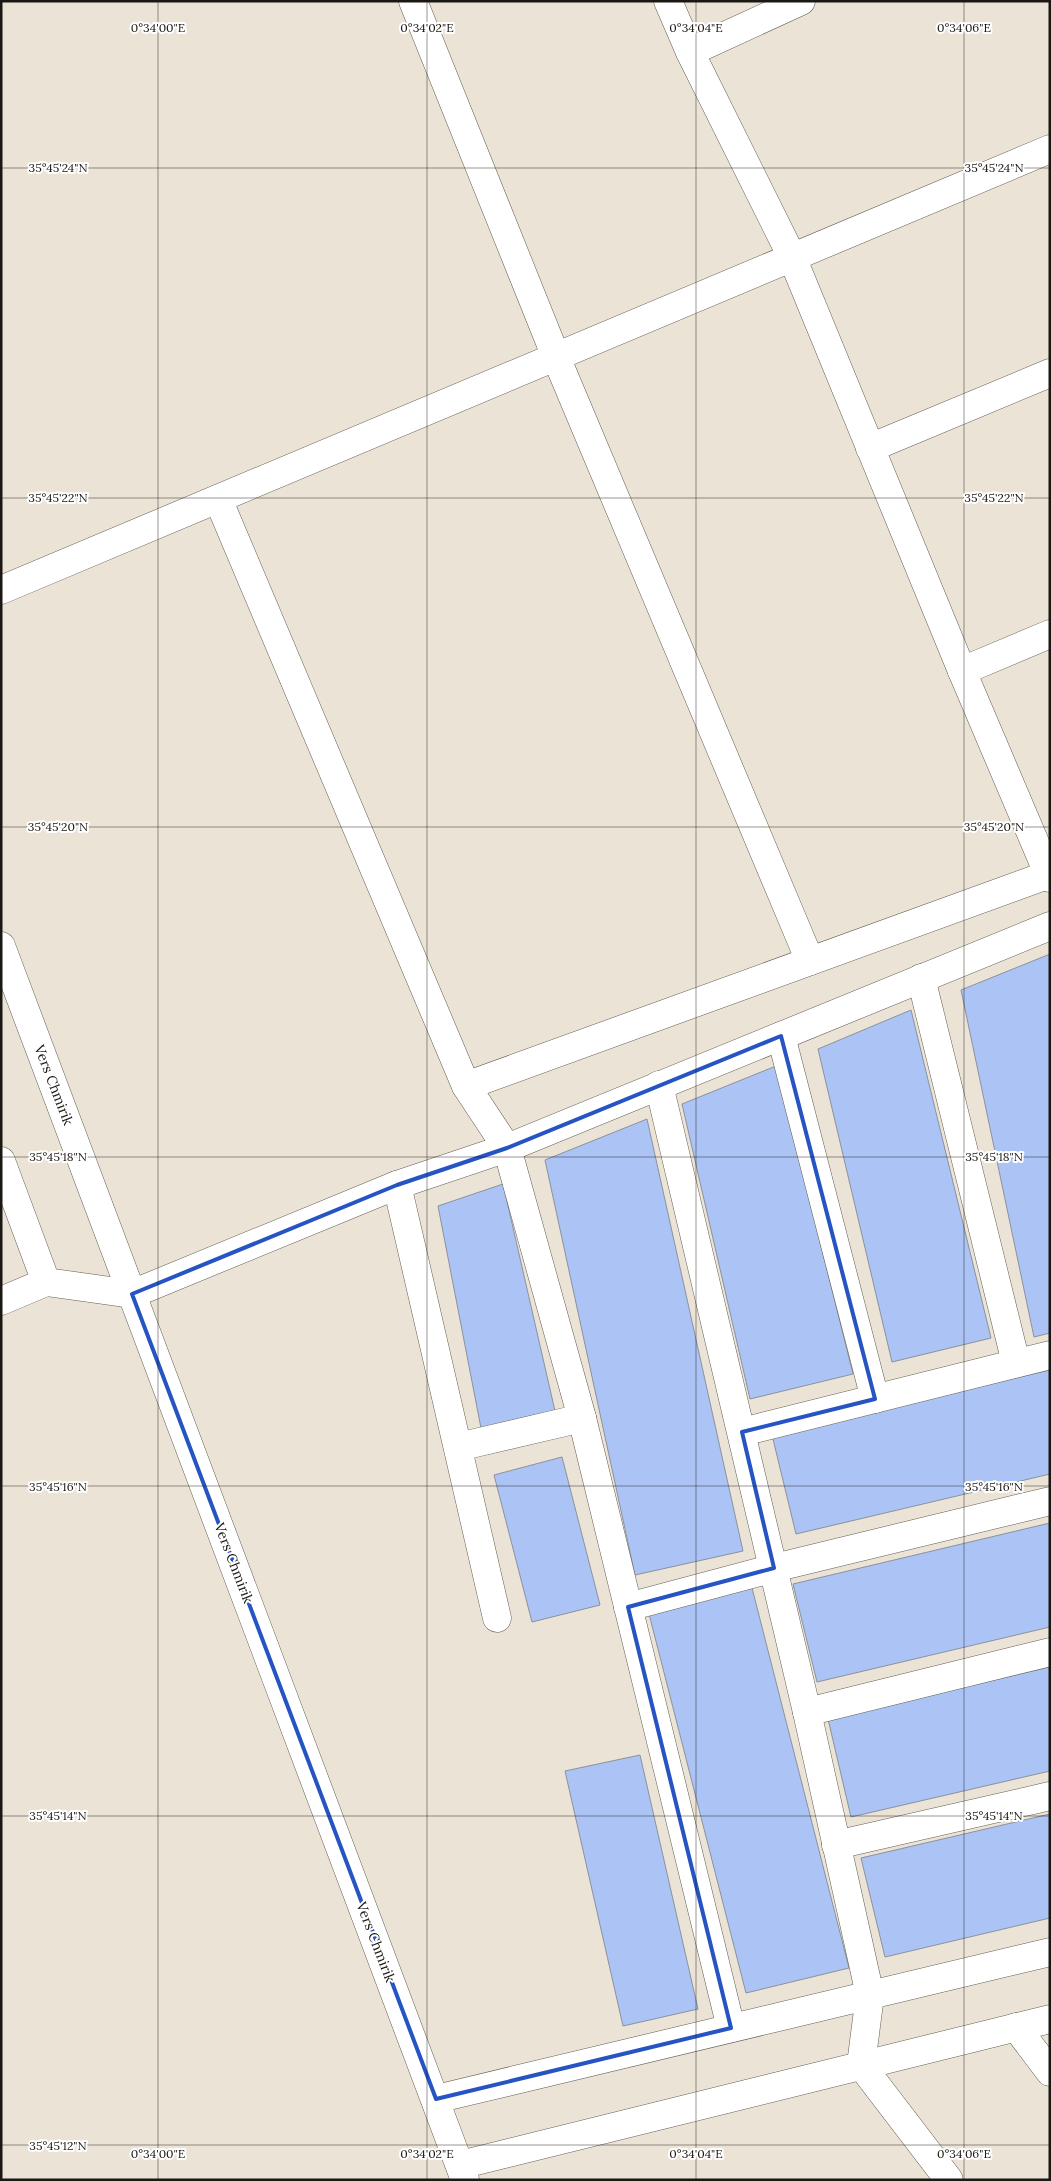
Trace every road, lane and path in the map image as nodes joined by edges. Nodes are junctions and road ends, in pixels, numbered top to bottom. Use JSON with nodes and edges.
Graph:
{"nodes":[{"id":1,"x":413,"y":1,"type":"edge"},
{"id":2,"x":668,"y":1,"type":"edge"},
{"id":3,"x":801,"y":1,"type":"edge"},
{"id":4,"x":690,"y":52,"type":"junction"},
{"id":5,"x":1050,"y":149,"type":"edge"},
{"id":6,"x":792,"y":257,"type":"junction"},
{"id":7,"x":556,"y":357,"type":"junction"},
{"id":8,"x":1050,"y":373,"type":"edge"},
{"id":9,"x":870,"y":448,"type":"junction"},
{"id":10,"x":218,"y":499,"type":"junction"},
{"id":11,"x":1,"y":590,"type":"edge"},
{"id":12,"x":1050,"y":634,"type":"edge"},
{"id":13,"x":962,"y":671,"type":"junction"},
{"id":14,"x":1049,"y":875,"type":"edge"},
{"id":15,"x":1050,"y":926,"type":"edge"},
{"id":16,"x":1,"y":946,"type":"edge"},
{"id":17,"x":810,"y":961,"type":"junction"},
{"id":18,"x":922,"y":978,"type":"junction"},
{"id":19,"x":781,"y":1036,"type":"junction"},
{"id":20,"x":466,"y":1086,"type":"junction"},
{"id":21,"x":659,"y":1086,"type":"junction"},
{"id":22,"x":507,"y":1148,"type":"junction"},
{"id":23,"x":1,"y":1160,"type":"edge"},
{"id":24,"x":397,"y":1185,"type":"junction"},
{"id":25,"x":46,"y":1282,"type":"junction"},
{"id":26,"x":132,"y":1294,"type":"junction"},
{"id":27,"x":1,"y":1301,"type":"edge"},
{"id":28,"x":1050,"y":1355,"type":"edge"},
{"id":29,"x":1016,"y":1363,"type":"junction"},
{"id":30,"x":875,"y":1399,"type":"junction"},
{"id":31,"x":582,"y":1418,"type":"junction"},
{"id":32,"x":742,"y":1432,"type":"junction"},
{"id":33,"x":458,"y":1447,"type":"junction"},
{"id":34,"x":1050,"y":1501,"type":"edge"},
{"id":35,"x":774,"y":1568,"type":"junction"},
{"id":36,"x":628,"y":1607,"type":"junction"},
{"id":37,"x":497,"y":1618,"type":"dead end"},
{"id":38,"x":1050,"y":1652,"type":"edge"},
{"id":39,"x":807,"y":1712,"type":"junction"},
{"id":40,"x":1050,"y":1796,"type":"edge"},
{"id":41,"x":836,"y":1845,"type":"junction"},
{"id":42,"x":1050,"y":1952,"type":"edge"},
{"id":43,"x":870,"y":1995,"type":"junction"},
{"id":44,"x":1050,"y":2019,"type":"edge"},
{"id":45,"x":731,"y":2028,"type":"junction"},
{"id":46,"x":1016,"y":2028,"type":"junction"},
{"id":47,"x":861,"y":2066,"type":"junction"},
{"id":48,"x":1050,"y":2072,"type":"edge"},
{"id":49,"x":436,"y":2099,"type":"junction"},
{"id":50,"x":463,"y":2172,"type":"edge"},
{"id":51,"x":949,"y":2180,"type":"edge"}],
"edges":[{"from":1,"to":7,"type":"street"},
{"from":2,"to":4,"type":"street"},
{"from":3,"to":4,"type":"street"},
{"from":4,"to":6,"type":"street"},
{"from":5,"to":6,"type":"street"},
{"from":6,"to":7,"type":"street"},
{"from":6,"to":9,"type":"street"},
{"from":7,"to":10,"type":"street"},
{"from":7,"to":17,"type":"street"},
{"from":8,"to":9,"type":"street"},
{"from":9,"to":13,"type":"street"},
{"from":10,"to":11,"type":"street"},
{"from":10,"to":20,"type":"street"},
{"from":12,"to":13,"type":"street"},
{"from":13,"to":14,"type":"street"},
{"from":14,"to":17,"type":"street"},
{"from":15,"to":18,"type":"street"},
{"from":16,"to":26,"type":"street","name":"Vers Chmirik"},
{"from":17,"to":20,"type":"street"},
{"from":18,"to":19,"type":"street"},
{"from":18,"to":29,"type":"street"},
{"from":19,"to":21,"type":"street"},
{"from":19,"to":30,"type":"street"},
{"from":20,"to":22,"type":"street"},
{"from":21,"to":22,"type":"street"},
{"from":21,"to":32,"type":"street"},
{"from":22,"to":24,"type":"street"},
{"from":22,"to":31,"type":"street"},
{"from":23,"to":25,"type":"street"},
{"from":24,"to":26,"type":"street"},
{"from":24,"to":33,"type":"street"},
{"from":25,"to":26,"type":"street"},
{"from":25,"to":27,"type":"street"},
{"from":26,"to":49,"type":"street","name":"Vers Chmirik"},
{"from":28,"to":29,"type":"street"},
{"from":29,"to":30,"type":"street"},
{"from":30,"to":32,"type":"street"},
{"from":31,"to":33,"type":"street"},
{"from":31,"to":36,"type":"street"},
{"from":32,"to":35,"type":"street"},
{"from":33,"to":37,"type":"street"},
{"from":34,"to":35,"type":"street"},
{"from":35,"to":36,"type":"street"},
{"from":35,"to":39,"type":"street"},
{"from":36,"to":45,"type":"street"},
{"from":38,"to":39,"type":"street"},
{"from":39,"to":41,"type":"street"},
{"from":40,"to":41,"type":"street"},
{"from":41,"to":43,"type":"street"},
{"from":42,"to":43,"type":"street"},
{"from":43,"to":45,"type":"street"},
{"from":43,"to":47,"type":"street"},
{"from":44,"to":46,"type":"street"},
{"from":45,"to":49,"type":"street"},
{"from":46,"to":47,"type":"street"},
{"from":46,"to":48,"type":"street"},
{"from":47,"to":50,"type":"street"},
{"from":47,"to":51,"type":"street"},
{"from":49,"to":50,"type":"street","name":"Vers Chmirik"}]}
